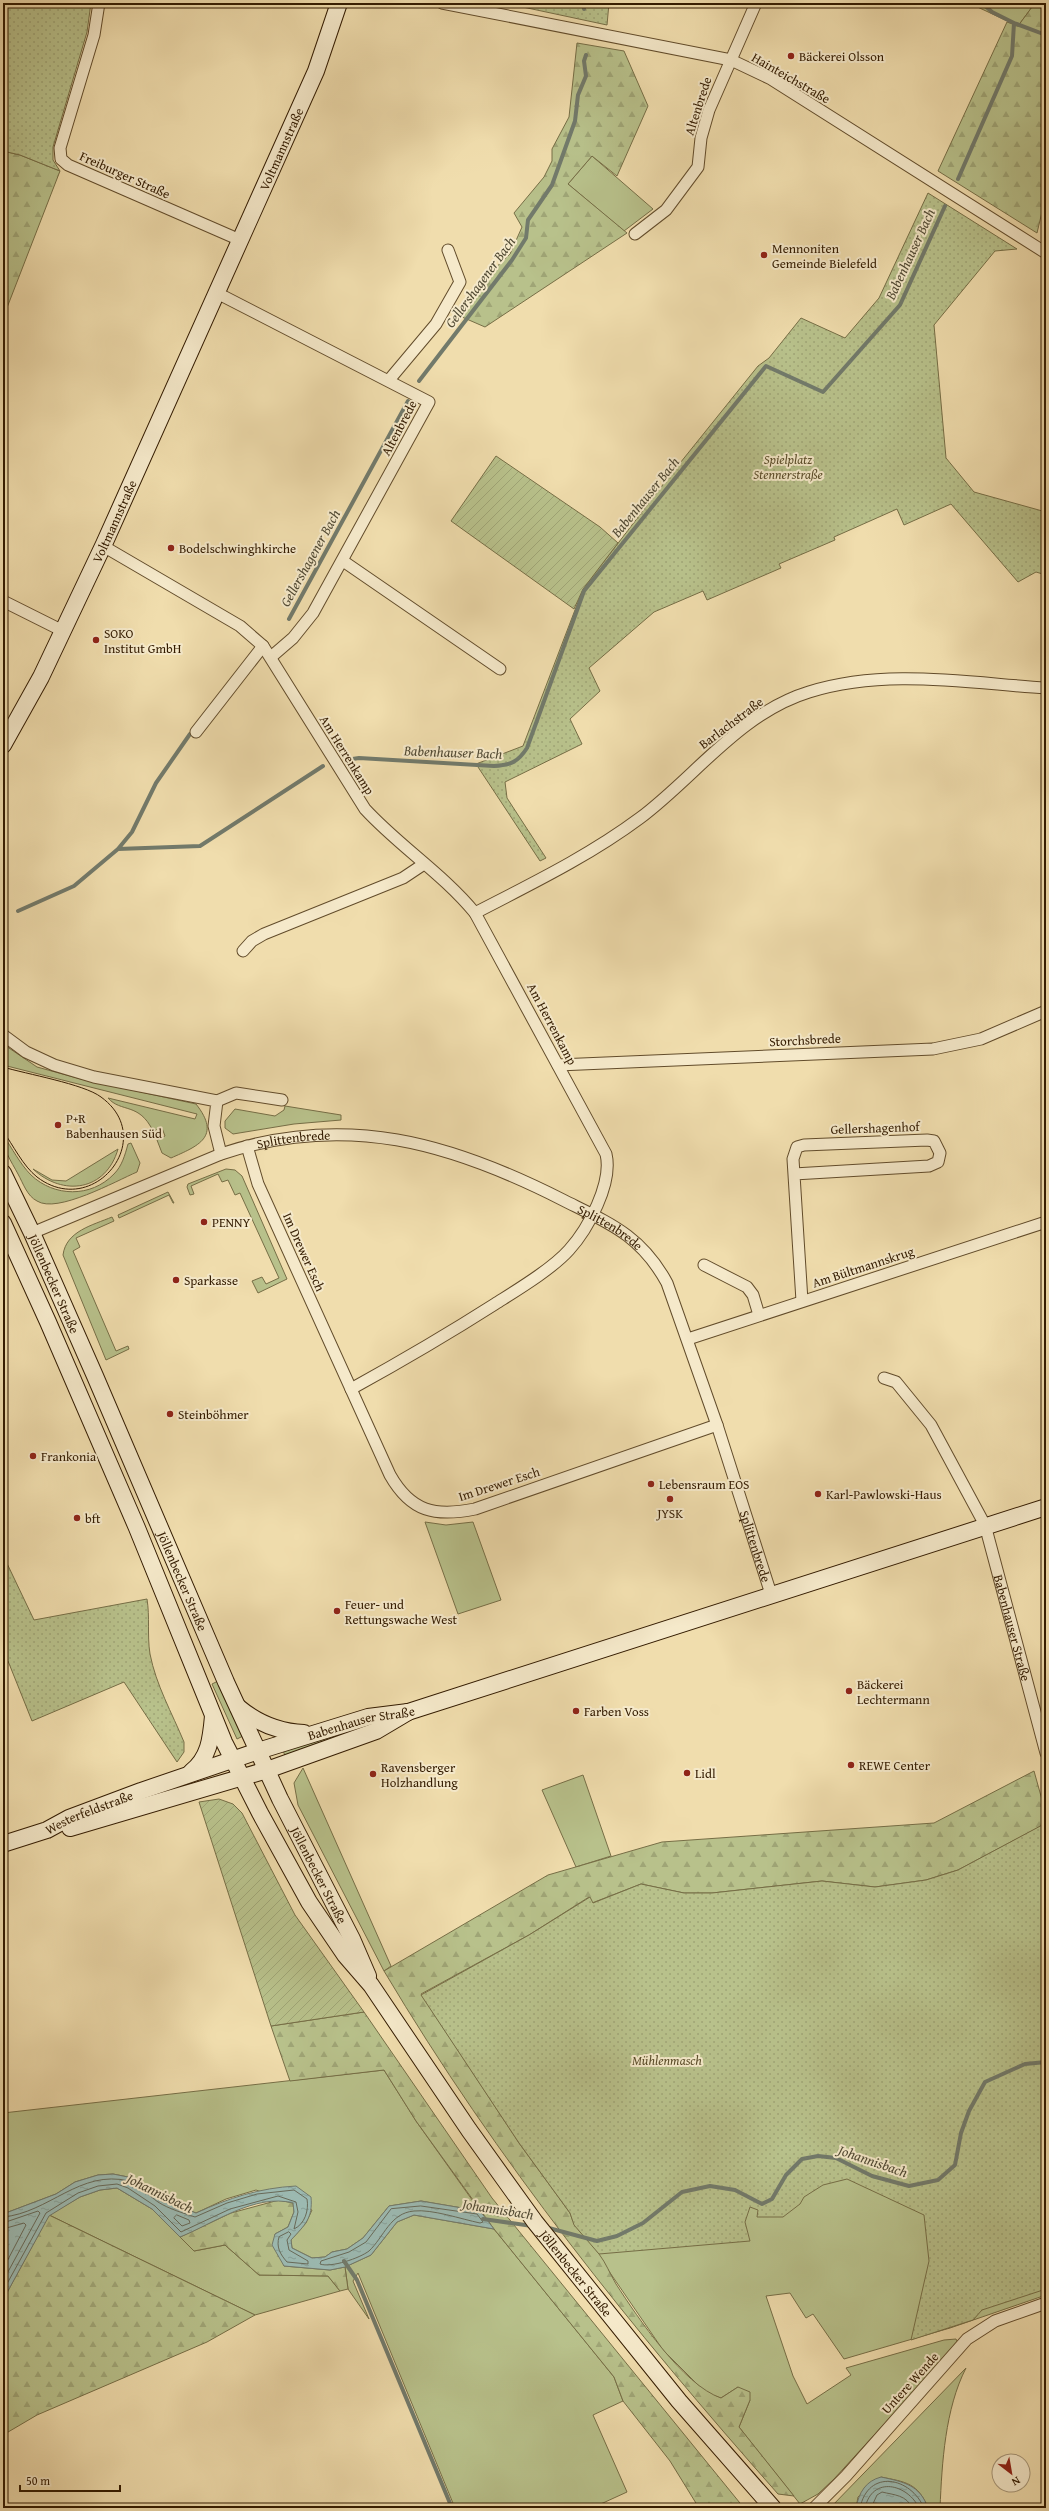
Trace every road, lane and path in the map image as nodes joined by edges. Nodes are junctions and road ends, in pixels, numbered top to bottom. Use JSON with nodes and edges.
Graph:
{"nodes":[{"id":1,"x":99,"y":3,"type":"edge"},
{"id":2,"x":339,"y":3,"type":"edge"},
{"id":3,"x":442,"y":3,"type":"edge"},
{"id":4,"x":756,"y":3,"type":"edge"},
{"id":5,"x":731,"y":60,"type":"junction"},
{"id":6,"x":635,"y":234,"type":"dead end"},
{"id":7,"x":240,"y":240,"type":"junction"},
{"id":8,"x":448,"y":250,"type":"dead end"},
{"id":9,"x":1046,"y":253,"type":"edge"},
{"id":10,"x":217,"y":293,"type":"junction"},
{"id":11,"x":389,"y":380,"type":"junction"},
{"id":12,"x":103,"y":546,"type":"junction"},
{"id":13,"x":343,"y":561,"type":"junction"},
{"id":14,"x":3,"y":601,"type":"edge"},
{"id":15,"x":63,"y":631,"type":"junction"},
{"id":16,"x":263,"y":646,"type":"junction"},
{"id":17,"x":271,"y":657,"type":"junction"},
{"id":18,"x":500,"y":669,"type":"dead end"},
{"id":19,"x":1046,"y":688,"type":"edge"},
{"id":20,"x":196,"y":732,"type":"dead end"},
{"id":21,"x":3,"y":745,"type":"edge"},
{"id":22,"x":424,"y":864,"type":"junction"},
{"id":23,"x":475,"y":913,"type":"junction"},
{"id":24,"x":244,"y":951,"type":"dead end"},
{"id":25,"x":1046,"y":1011,"type":"edge"},
{"id":26,"x":3,"y":1035,"type":"edge"},
{"id":27,"x":558,"y":1065,"type":"junction"},
{"id":28,"x":282,"y":1100,"type":"dead end"},
{"id":29,"x":217,"y":1101,"type":"junction"},
{"id":30,"x":246,"y":1146,"type":"junction"},
{"id":31,"x":221,"y":1154,"type":"junction"},
{"id":32,"x":3,"y":1173,"type":"edge"},
{"id":33,"x":794,"y":1174,"type":"junction"},
{"id":34,"x":591,"y":1214,"type":"junction"},
{"id":35,"x":1046,"y":1222,"type":"edge"},
{"id":36,"x":3,"y":1223,"type":"edge"},
{"id":37,"x":32,"y":1232,"type":"junction"},
{"id":38,"x":12,"y":1242,"type":"junction"},
{"id":39,"x":704,"y":1265,"type":"dead end"},
{"id":40,"x":802,"y":1301,"type":"junction"},
{"id":41,"x":759,"y":1315,"type":"junction"},
{"id":42,"x":688,"y":1338,"type":"junction"},
{"id":43,"x":884,"y":1378,"type":"dead end"},
{"id":44,"x":351,"y":1389,"type":"junction"},
{"id":45,"x":717,"y":1425,"type":"junction"},
{"id":46,"x":1046,"y":1507,"type":"edge"},
{"id":47,"x":985,"y":1525,"type":"junction"},
{"id":48,"x":771,"y":1594,"type":"junction"},
{"id":49,"x":238,"y":1707,"type":"junction"},
{"id":50,"x":408,"y":1712,"type":"junction"},
{"id":51,"x":213,"y":1716,"type":"junction"},
{"id":52,"x":312,"y":1734,"type":"junction"},
{"id":53,"x":258,"y":1751,"type":"junction"},
{"id":54,"x":1046,"y":1753,"type":"edge"},
{"id":55,"x":232,"y":1759,"type":"junction"},
{"id":56,"x":266,"y":1770,"type":"junction"},
{"id":57,"x":188,"y":1774,"type":"junction"},
{"id":58,"x":241,"y":1778,"type":"junction"},
{"id":59,"x":47,"y":1830,"type":"junction"},
{"id":60,"x":3,"y":1844,"type":"edge"},
{"id":61,"x":371,"y":1985,"type":"junction"},
{"id":62,"x":1046,"y":2303,"type":"edge"},
{"id":63,"x":773,"y":2508,"type":"edge"},
{"id":64,"x":814,"y":2508,"type":"edge"}],
"edges":[{"from":1,"to":7,"type":"street","name":"Freiburger Straße"},
{"from":2,"to":7,"type":"main road","name":"Voltmannstraße"},
{"from":3,"to":5,"type":"street","name":"Hainteichstraße"},
{"from":4,"to":5,"type":"street","name":"Altenbrede"},
{"from":5,"to":6,"type":"street","name":"Altenbrede"},
{"from":5,"to":9,"type":"street","name":"Hainteichstraße"},
{"from":7,"to":10,"type":"main road","name":"Voltmannstraße"},
{"from":8,"to":11,"type":"street"},
{"from":10,"to":11,"type":"street"},
{"from":10,"to":12,"type":"main road","name":"Voltmannstraße"},
{"from":11,"to":13,"type":"street","name":"Altenbrede"},
{"from":12,"to":15,"type":"main road","name":"Voltmannstraße"},
{"from":12,"to":16,"type":"street","name":"Am Herrenkamp"},
{"from":13,"to":17,"type":"street","name":"Altenbrede"},
{"from":13,"to":18,"type":"street"},
{"from":14,"to":15,"type":"street"},
{"from":15,"to":21,"type":"main road","name":"Voltmannstraße"},
{"from":16,"to":17,"type":"street","name":"Am Herrenkamp"},
{"from":16,"to":20,"type":"street"},
{"from":17,"to":22,"type":"street","name":"Am Herrenkamp"},
{"from":19,"to":23,"type":"street","name":"Barlachstraße"},
{"from":22,"to":23,"type":"street","name":"Am Herrenkamp"},
{"from":22,"to":24,"type":"street"},
{"from":23,"to":27,"type":"street","name":"Am Herrenkamp"},
{"from":25,"to":27,"type":"street","name":"Storchsbrede"},
{"from":26,"to":29,"type":"street"},
{"from":27,"to":34,"type":"street","name":"Am Herrenkamp"},
{"from":28,"to":29,"type":"street"},
{"from":29,"to":31,"type":"street"},
{"from":30,"to":31,"type":"street","name":"Splittenbrede"},
{"from":30,"to":34,"type":"street","name":"Splittenbrede"},
{"from":30,"to":44,"type":"street","name":"Im Drewer Esch"},
{"from":31,"to":37,"type":"street","name":"Splittenbrede"},
{"from":32,"to":37,"type":"main road","name":"Jöllenbecker Straße"},
{"from":33,"to":33,"type":"street","name":"Gellershagenhof"},
{"from":33,"to":40,"type":"street","name":"Gellershagenhof"},
{"from":34,"to":42,"type":"street","name":"Splittenbrede"},
{"from":34,"to":44,"type":"street"},
{"from":35,"to":40,"type":"street","name":"Am Bültmannskrug"},
{"from":36,"to":38,"type":"main road","name":"Jöllenbecker Straße"},
{"from":37,"to":38,"type":"main road","name":"Splittenbrede"},
{"from":37,"to":49,"type":"main road","name":"Jöllenbecker Straße"},
{"from":38,"to":51,"type":"main road","name":"Jöllenbecker Straße"},
{"from":39,"to":41,"type":"street"},
{"from":40,"to":41,"type":"street","name":"Am Bültmannskrug"},
{"from":41,"to":42,"type":"street","name":"Am Bültmannskrug"},
{"from":42,"to":45,"type":"street","name":"Splittenbrede"},
{"from":43,"to":47,"type":"street","name":"Babenhauser Straße"},
{"from":44,"to":45,"type":"street","name":"Im Drewer Esch"},
{"from":45,"to":48,"type":"street","name":"Splittenbrede"},
{"from":46,"to":47,"type":"main road"},
{"from":47,"to":48,"type":"main road"},
{"from":47,"to":54,"type":"street","name":"Babenhauser Straße"},
{"from":48,"to":50,"type":"main road"},
{"from":49,"to":52,"type":"main road"},
{"from":49,"to":53,"type":"main road","name":"Jöllenbecker Straße"},
{"from":50,"to":52,"type":"main road","name":"Babenhauser Straße"},
{"from":50,"to":56,"type":"main road","name":"Babenhauser Straße"},
{"from":51,"to":55,"type":"main road","name":"Jöllenbecker Straße"},
{"from":51,"to":57,"type":"main road"},
{"from":52,"to":53,"type":"main road","name":"Babenhauser Straße"},
{"from":53,"to":55,"type":"main road","name":"Babenhauser Straße"},
{"from":53,"to":56,"type":"main road","name":"Jöllenbecker Straße"},
{"from":55,"to":57,"type":"main road","name":"Westerfeldstraße"},
{"from":55,"to":58,"type":"main road","name":"Jöllenbecker Straße"},
{"from":56,"to":58,"type":"main road","name":"Babenhauser Straße"},
{"from":56,"to":61,"type":"main road","name":"Jöllenbecker Straße"},
{"from":57,"to":59,"type":"main road","name":"Westerfeldstraße"},
{"from":58,"to":59,"type":"main road","name":"Westerfeldstraße"},
{"from":58,"to":61,"type":"main road","name":"Jöllenbecker Straße"},
{"from":59,"to":60,"type":"main road"},
{"from":61,"to":63,"type":"main road","name":"Jöllenbecker Straße"},
{"from":62,"to":64,"type":"street","name":"Untere Wende"}]}
